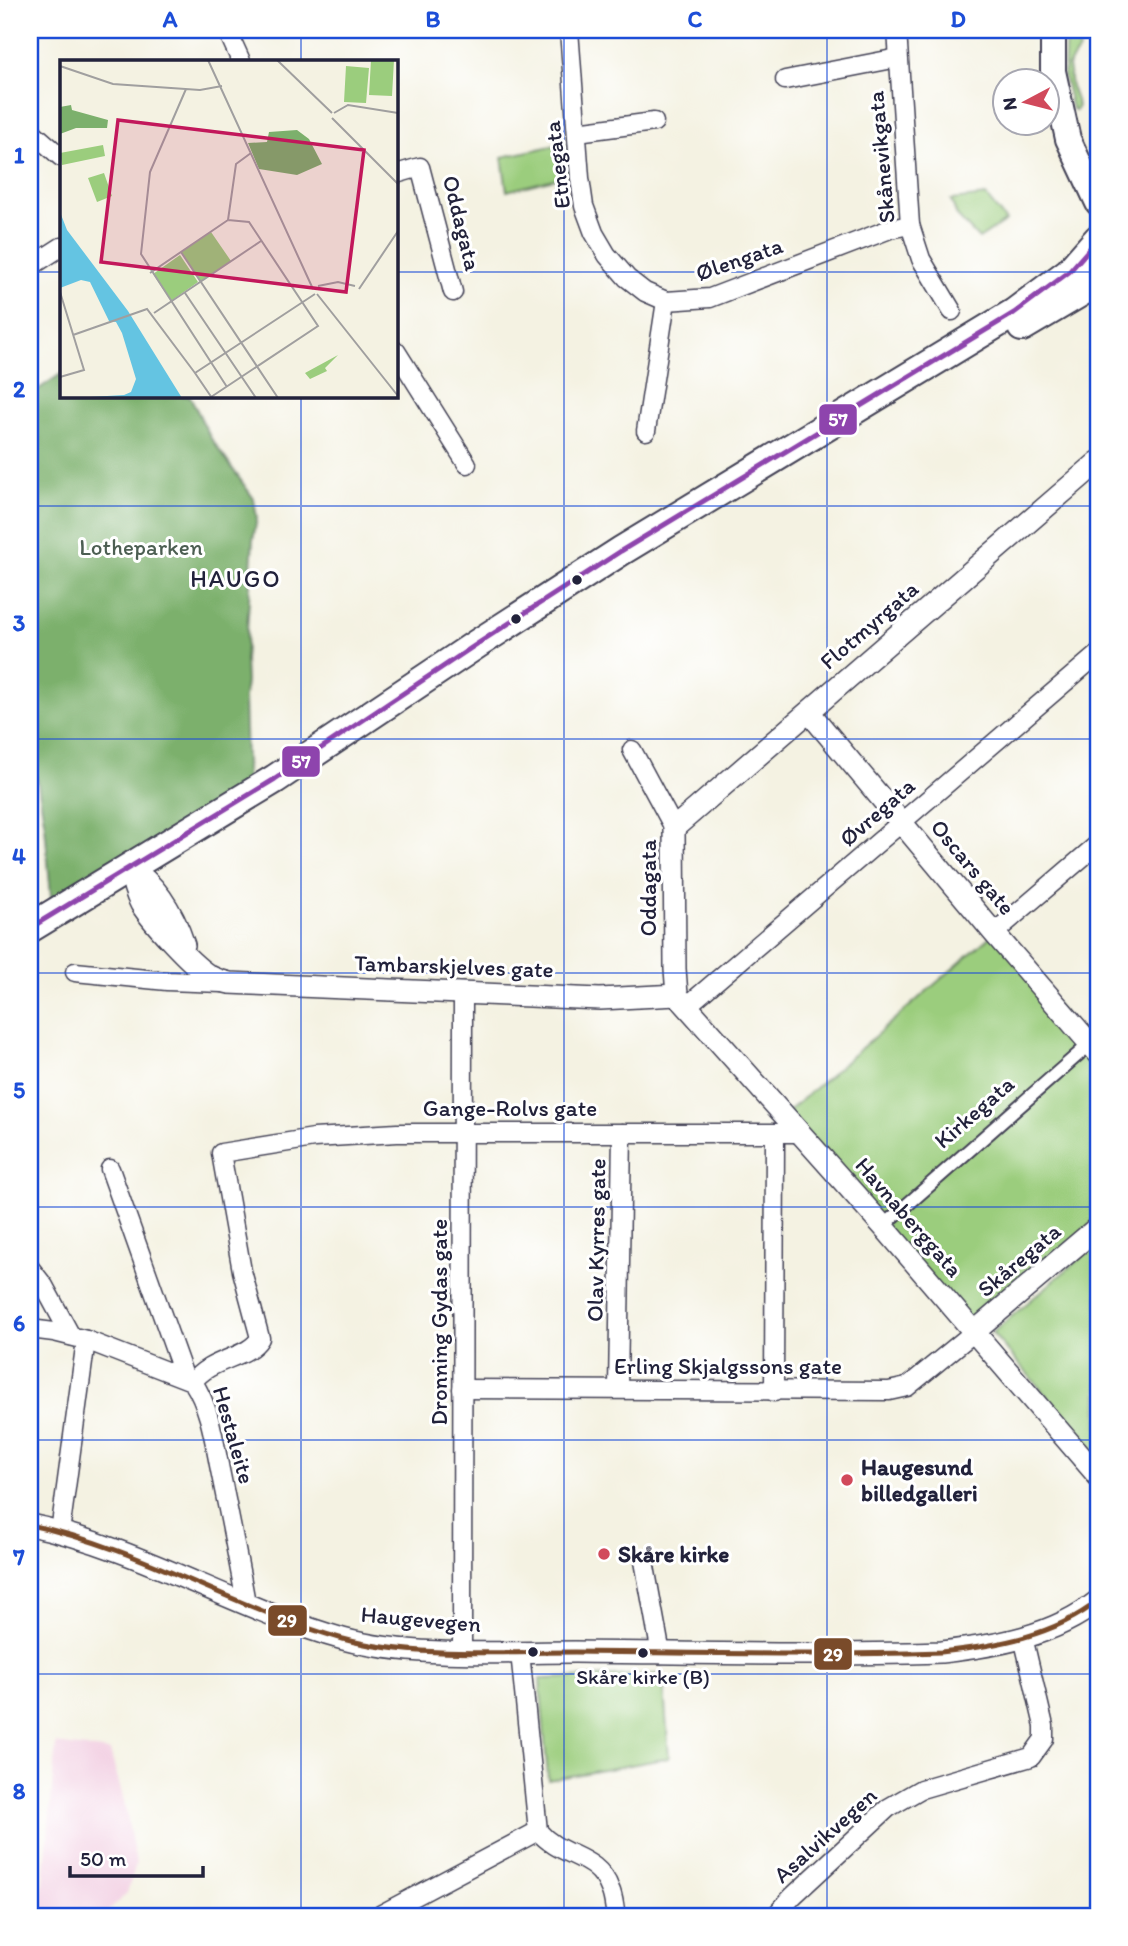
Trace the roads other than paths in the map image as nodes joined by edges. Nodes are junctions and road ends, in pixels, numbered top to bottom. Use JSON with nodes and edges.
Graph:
{"nodes":[{"id":1,"x":227,"y":30,"type":"edge"},
{"id":2,"x":569,"y":30,"type":"edge"},
{"id":3,"x":897,"y":30,"type":"edge"},
{"id":4,"x":1053,"y":30,"type":"edge"},
{"id":5,"x":898,"y":58,"type":"junction"},
{"id":6,"x":241,"y":60,"type":"edge"},
{"id":7,"x":785,"y":80,"type":"dead end"},
{"id":8,"x":1065,"y":118,"type":"junction"},
{"id":9,"x":654,"y":122,"type":"dead end"},
{"id":10,"x":30,"y":130,"type":"edge"},
{"id":11,"x":577,"y":132,"type":"junction"},
{"id":12,"x":60,"y":156,"type":"edge"},
{"id":13,"x":1098,"y":162,"type":"edge"},
{"id":14,"x":397,"y":174,"type":"edge"},
{"id":15,"x":1098,"y":203,"type":"edge"},
{"id":16,"x":910,"y":225,"type":"junction"},
{"id":17,"x":1098,"y":239,"type":"edge"},
{"id":18,"x":60,"y":248,"type":"edge"},
{"id":19,"x":30,"y":267,"type":"edge"},
{"id":20,"x":1098,"y":282,"type":"edge"},
{"id":21,"x":453,"y":292,"type":"dead end"},
{"id":22,"x":666,"y":301,"type":"junction"},
{"id":23,"x":953,"y":312,"type":"dead end"},
{"id":24,"x":397,"y":353,"type":"edge"},
{"id":25,"x":646,"y":431,"type":"dead end"},
{"id":26,"x":1098,"y":461,"type":"edge"},
{"id":27,"x":467,"y":464,"type":"dead end"},
{"id":28,"x":1098,"y":654,"type":"edge"},
{"id":29,"x":809,"y":712,"type":"junction"},
{"id":30,"x":632,"y":750,"type":"dead end"},
{"id":31,"x":902,"y":822,"type":"junction"},
{"id":32,"x":674,"y":828,"type":"junction"},
{"id":33,"x":1098,"y":845,"type":"edge"},
{"id":34,"x":136,"y":876,"type":"junction"},
{"id":35,"x":30,"y":928,"type":"edge"},
{"id":36,"x":994,"y":933,"type":"junction"},
{"id":37,"x":30,"y":947,"type":"edge"},
{"id":38,"x":75,"y":972,"type":"dead end"},
{"id":39,"x":229,"y":983,"type":"junction"},
{"id":40,"x":463,"y":992,"type":"junction"},
{"id":41,"x":682,"y":1000,"type":"junction"},
{"id":42,"x":1095,"y":1044,"type":"edge"},
{"id":43,"x":622,"y":1133,"type":"junction"},
{"id":44,"x":775,"y":1133,"type":"junction"},
{"id":45,"x":800,"y":1133,"type":"junction"},
{"id":46,"x":464,"y":1134,"type":"junction"},
{"id":47,"x":221,"y":1153,"type":"joint"},
{"id":48,"x":110,"y":1169,"type":"dead end"},
{"id":49,"x":883,"y":1226,"type":"junction"},
{"id":50,"x":1098,"y":1227,"type":"edge"},
{"id":51,"x":30,"y":1268,"type":"edge"},
{"id":52,"x":30,"y":1329,"type":"edge"},
{"id":53,"x":973,"y":1333,"type":"junction"},
{"id":54,"x":78,"y":1338,"type":"junction"},
{"id":55,"x":188,"y":1379,"type":"junction"},
{"id":56,"x":462,"y":1389,"type":"junction"},
{"id":57,"x":618,"y":1389,"type":"junction"},
{"id":58,"x":774,"y":1392,"type":"junction"},
{"id":59,"x":1098,"y":1476,"type":"edge"},
{"id":60,"x":30,"y":1525,"type":"edge"},
{"id":61,"x":60,"y":1532,"type":"junction"},
{"id":62,"x":644,"y":1562,"type":"dead end"},
{"id":63,"x":1098,"y":1601,"type":"edge"},
{"id":64,"x":246,"y":1603,"type":"junction"},
{"id":65,"x":1023,"y":1637,"type":"junction"},
{"id":66,"x":462,"y":1651,"type":"junction"},
{"id":67,"x":520,"y":1652,"type":"junction"},
{"id":68,"x":661,"y":1654,"type":"junction"},
{"id":69,"x":538,"y":1831,"type":"junction"},
{"id":70,"x":379,"y":1916,"type":"edge"},
{"id":71,"x":616,"y":1916,"type":"edge"},
{"id":72,"x":775,"y":1916,"type":"edge"}],
"edges":[{"from":1,"to":6,"type":"street"},
{"from":2,"to":11,"type":"street","name":"Etnegata"},
{"from":3,"to":5,"type":"street","name":"Skånevikgata"},
{"from":4,"to":8,"type":"main road"},
{"from":5,"to":7,"type":"street"},
{"from":5,"to":16,"type":"street","name":"Skånevikgata"},
{"from":8,"to":13,"type":"main road"},
{"from":8,"to":15,"type":"main road"},
{"from":9,"to":11,"type":"street"},
{"from":10,"to":12,"type":"street"},
{"from":11,"to":22,"type":"street","name":"Etnegata"},
{"from":14,"to":21,"type":"street","name":"Oddagata"},
{"from":16,"to":22,"type":"street","name":"Ølengata"},
{"from":16,"to":23,"type":"street","name":"Skånevikgata"},
{"from":17,"to":34,"type":"main road"},
{"from":18,"to":19,"type":"street"},
{"from":20,"to":34,"type":"main road"},
{"from":22,"to":25,"type":"street"},
{"from":24,"to":27,"type":"street"},
{"from":26,"to":29,"type":"street","name":"Flotmyrgata"},
{"from":28,"to":31,"type":"street","name":"Øvregata"},
{"from":29,"to":31,"type":"street","name":"Oscars gate"},
{"from":29,"to":32,"type":"street","name":"Flotmyrgata"},
{"from":30,"to":32,"type":"street","name":"Oddagata"},
{"from":31,"to":36,"type":"street","name":"Oscars gate"},
{"from":31,"to":41,"type":"street","name":"Øvregata"},
{"from":32,"to":41,"type":"street","name":"Oddagata"},
{"from":33,"to":36,"type":"street"},
{"from":34,"to":35,"type":"main road"},
{"from":34,"to":37,"type":"main road"},
{"from":34,"to":39,"type":"street","name":"Tambarskjelves gate"},
{"from":36,"to":42,"type":"street","name":"Oscars gate"},
{"from":38,"to":39,"type":"street","name":"Tambarskjelves gate"},
{"from":39,"to":40,"type":"street","name":"Tambarskjelves gate"},
{"from":40,"to":41,"type":"street","name":"Tambarskjelves gate"},
{"from":40,"to":46,"type":"street","name":"Dronning Gydas gate"},
{"from":41,"to":45,"type":"street","name":"Havnaberggata"},
{"from":42,"to":49,"type":"street","name":"Kirkegata"},
{"from":43,"to":44,"type":"street","name":"Gange-Rolvs gate"},
{"from":43,"to":46,"type":"street","name":"Gange-Rolvs gate"},
{"from":43,"to":57,"type":"street","name":"Olav Kyrres gate"},
{"from":44,"to":45,"type":"street","name":"Gange-Rolvs gate"},
{"from":44,"to":58,"type":"street"},
{"from":45,"to":49,"type":"street","name":"Havnaberggata"},
{"from":46,"to":47,"type":"street","name":"Gange-Rolvs gate"},
{"from":46,"to":56,"type":"street","name":"Dronning Gydas gate"},
{"from":47,"to":55,"type":"street","name":"Hestaleite"},
{"from":48,"to":55,"type":"street"},
{"from":49,"to":53,"type":"street","name":"Havnaberggata"},
{"from":50,"to":53,"type":"street","name":"Skåregata"},
{"from":51,"to":54,"type":"street"},
{"from":52,"to":54,"type":"street"},
{"from":53,"to":58,"type":"street","name":"Erling Skjalgssons gate"},
{"from":53,"to":59,"type":"street","name":"Havnaberggata"},
{"from":54,"to":55,"type":"street"},
{"from":54,"to":61,"type":"street"},
{"from":55,"to":64,"type":"street","name":"Hestaleite"},
{"from":56,"to":57,"type":"street","name":"Erling Skjalgssons gate"},
{"from":56,"to":66,"type":"street","name":"Dronning Gydas gate"},
{"from":57,"to":58,"type":"street","name":"Erling Skjalgssons gate"},
{"from":60,"to":61,"type":"street","name":"Haugevegen"},
{"from":61,"to":64,"type":"street","name":"Haugevegen"},
{"from":62,"to":68,"type":"street"},
{"from":63,"to":65,"type":"street","name":"Haugevegen"},
{"from":64,"to":66,"type":"street","name":"Haugevegen"},
{"from":65,"to":68,"type":"street","name":"Haugevegen"},
{"from":65,"to":72,"type":"street","name":"Asalvikvegen"},
{"from":66,"to":67,"type":"street","name":"Haugevegen"},
{"from":67,"to":68,"type":"street","name":"Haugevegen"},
{"from":67,"to":69,"type":"street"},
{"from":69,"to":70,"type":"street"},
{"from":69,"to":71,"type":"street"}]}
